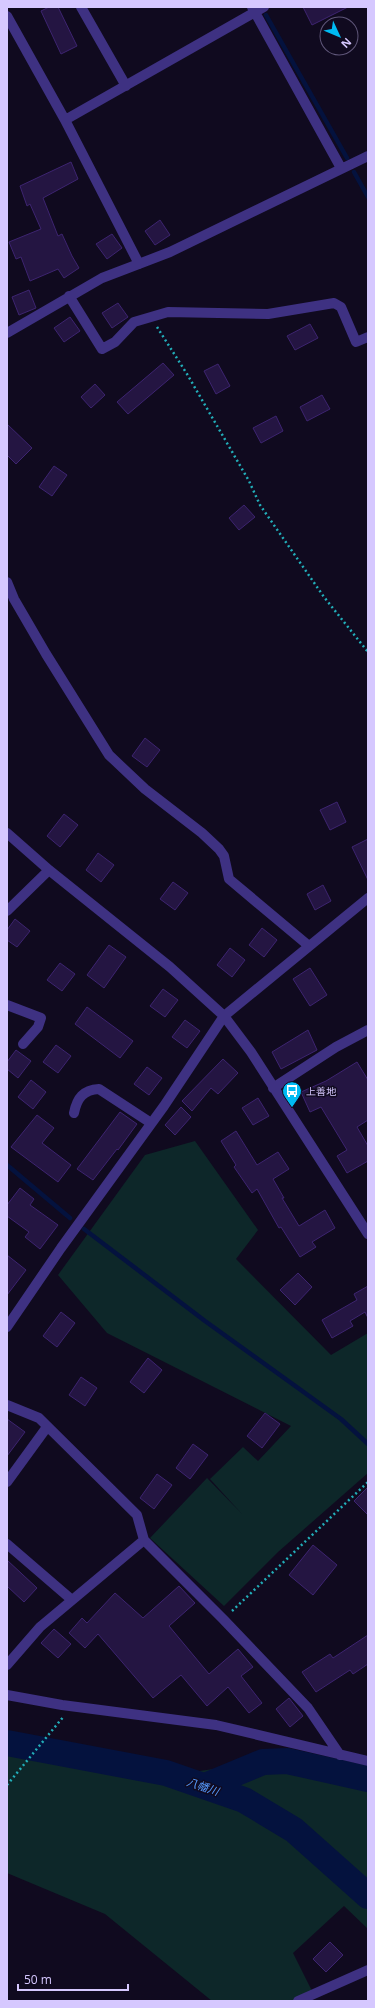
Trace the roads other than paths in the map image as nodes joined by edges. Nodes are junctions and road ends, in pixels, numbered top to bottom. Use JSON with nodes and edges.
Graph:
{"nodes":[{"id":1,"x":81,"y":7,"type":"edge"},
{"id":2,"x":264,"y":7,"type":"edge"},
{"id":3,"x":253,"y":10,"type":"edge"},
{"id":4,"x":7,"y":16,"type":"edge"},
{"id":5,"x":126,"y":86,"type":"junction"},
{"id":6,"x":65,"y":120,"type":"junction"},
{"id":7,"x":368,"y":156,"type":"edge"},
{"id":8,"x":340,"y":168,"type":"junction"},
{"id":9,"x":139,"y":264,"type":"junction"},
{"id":10,"x":69,"y":296,"type":"junction"},
{"id":11,"x":7,"y":333,"type":"edge"},
{"id":12,"x":368,"y":337,"type":"edge"},
{"id":13,"x":7,"y":582,"type":"edge"},
{"id":14,"x":7,"y":833,"type":"edge"},
{"id":15,"x":49,"y":870,"type":"junction"},
{"id":16,"x":368,"y":898,"type":"edge"},
{"id":17,"x":7,"y":911,"type":"edge"},
{"id":18,"x":309,"y":946,"type":"junction"},
{"id":19,"x":7,"y":1005,"type":"edge"},
{"id":20,"x":224,"y":1016,"type":"junction"},
{"id":21,"x":368,"y":1030,"type":"edge"},
{"id":22,"x":23,"y":1044,"type":"dead end"},
{"id":23,"x":273,"y":1088,"type":"junction"},
{"id":24,"x":74,"y":1113,"type":"dead end"},
{"id":25,"x":151,"y":1123,"type":"junction"},
{"id":26,"x":368,"y":1234,"type":"edge"},
{"id":27,"x":7,"y":1327,"type":"edge"},
{"id":28,"x":7,"y":1405,"type":"edge"},
{"id":29,"x":47,"y":1427,"type":"junction"},
{"id":30,"x":7,"y":1482,"type":"edge"},
{"id":31,"x":144,"y":1540,"type":"junction"},
{"id":32,"x":7,"y":1544,"type":"edge"},
{"id":33,"x":72,"y":1600,"type":"junction"},
{"id":34,"x":7,"y":1665,"type":"edge"},
{"id":35,"x":7,"y":1694,"type":"edge"},
{"id":36,"x":340,"y":1755,"type":"junction"},
{"id":37,"x":368,"y":1761,"type":"edge"},
{"id":38,"x":368,"y":1970,"type":"edge"},
{"id":39,"x":298,"y":2001,"type":"edge"}],
"edges":[{"from":1,"to":5,"type":"street"},
{"from":2,"to":3,"type":"street"},
{"from":3,"to":5,"type":"street"},
{"from":3,"to":8,"type":"street"},
{"from":4,"to":6,"type":"street"},
{"from":5,"to":6,"type":"street"},
{"from":6,"to":9,"type":"street"},
{"from":7,"to":8,"type":"street"},
{"from":8,"to":9,"type":"street"},
{"from":9,"to":10,"type":"street"},
{"from":10,"to":11,"type":"street"},
{"from":10,"to":12,"type":"street"},
{"from":13,"to":18,"type":"street"},
{"from":14,"to":15,"type":"street"},
{"from":15,"to":17,"type":"street"},
{"from":15,"to":20,"type":"street"},
{"from":16,"to":18,"type":"street"},
{"from":18,"to":20,"type":"street"},
{"from":19,"to":22,"type":"street"},
{"from":20,"to":23,"type":"street"},
{"from":20,"to":25,"type":"street"},
{"from":21,"to":23,"type":"street"},
{"from":23,"to":26,"type":"street"},
{"from":24,"to":25,"type":"street"},
{"from":25,"to":27,"type":"street"},
{"from":28,"to":29,"type":"street"},
{"from":29,"to":30,"type":"street"},
{"from":29,"to":31,"type":"street"},
{"from":31,"to":33,"type":"street"},
{"from":31,"to":36,"type":"street"},
{"from":32,"to":33,"type":"street"},
{"from":33,"to":34,"type":"street"},
{"from":35,"to":36,"type":"street"},
{"from":36,"to":37,"type":"street"},
{"from":38,"to":39,"type":"street"}]}
